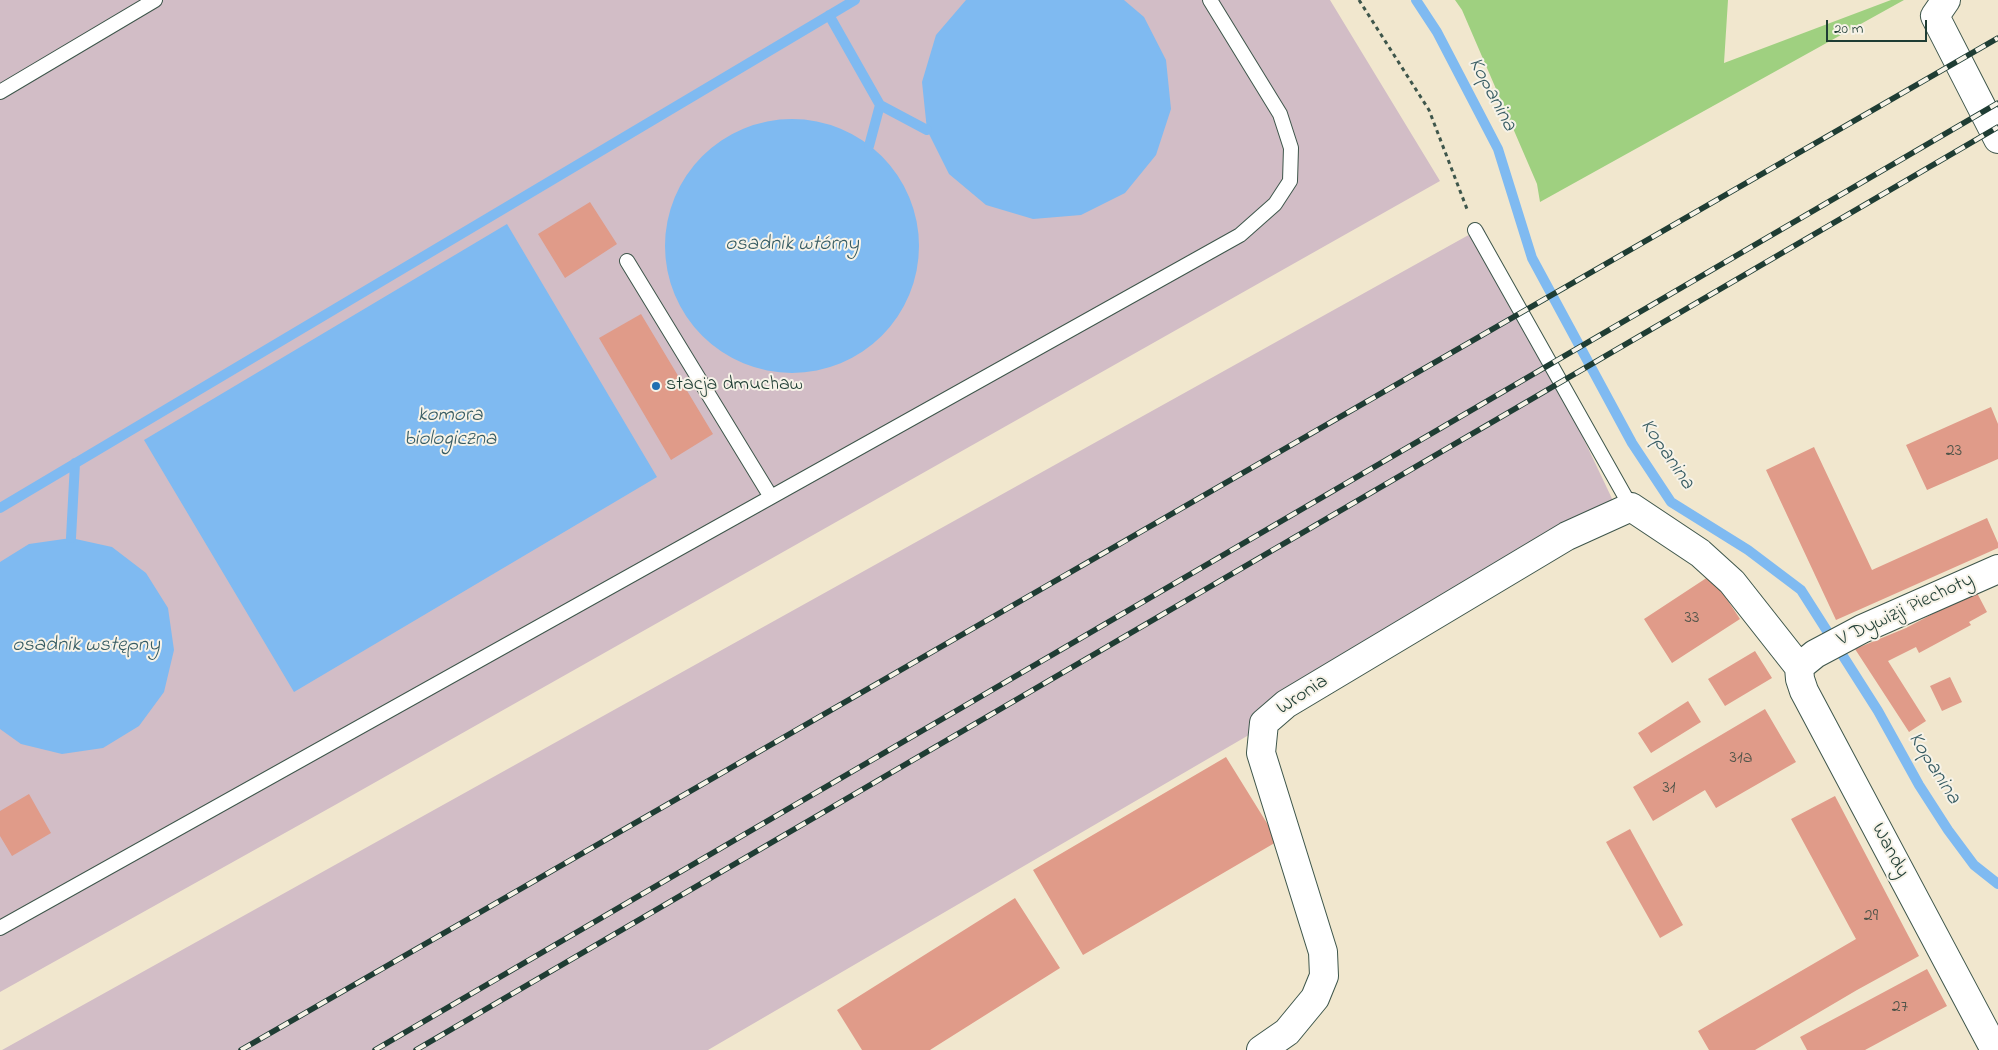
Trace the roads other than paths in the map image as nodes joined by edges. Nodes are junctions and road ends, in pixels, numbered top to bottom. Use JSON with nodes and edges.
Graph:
{"nodes":[{"id":1,"x":155,"y":0,"type":"edge"},
{"id":2,"x":1210,"y":0,"type":"edge"},
{"id":3,"x":1946,"y":0,"type":"edge"},
{"id":4,"x":0,"y":92,"type":"edge"},
{"id":5,"x":1998,"y":139,"type":"edge"},
{"id":6,"x":1476,"y":230,"type":"road end"},
{"id":7,"x":627,"y":261,"type":"dead end"},
{"id":8,"x":771,"y":497,"type":"junction"},
{"id":9,"x":1631,"y":506,"type":"junction"},
{"id":10,"x":1998,"y":569,"type":"edge"},
{"id":11,"x":1807,"y":660,"type":"junction"},
{"id":12,"x":0,"y":928,"type":"edge"},
{"id":13,"x":1261,"y":1050,"type":"edge"},
{"id":14,"x":1994,"y":1050,"type":"edge"}],
"edges":[{"from":1,"to":4,"type":"lane"},
{"from":2,"to":8,"type":"lane"},
{"from":3,"to":5,"type":"street"},
{"from":6,"to":9,"type":"lane"},
{"from":7,"to":8,"type":"lane"},
{"from":8,"to":12,"type":"lane"},
{"from":9,"to":11,"type":"street"},
{"from":9,"to":13,"type":"street","name":"Wronia"},
{"from":10,"to":11,"type":"street","name":"V Dywizji Piechoty"},
{"from":11,"to":14,"type":"street","name":"Wandy"}]}
